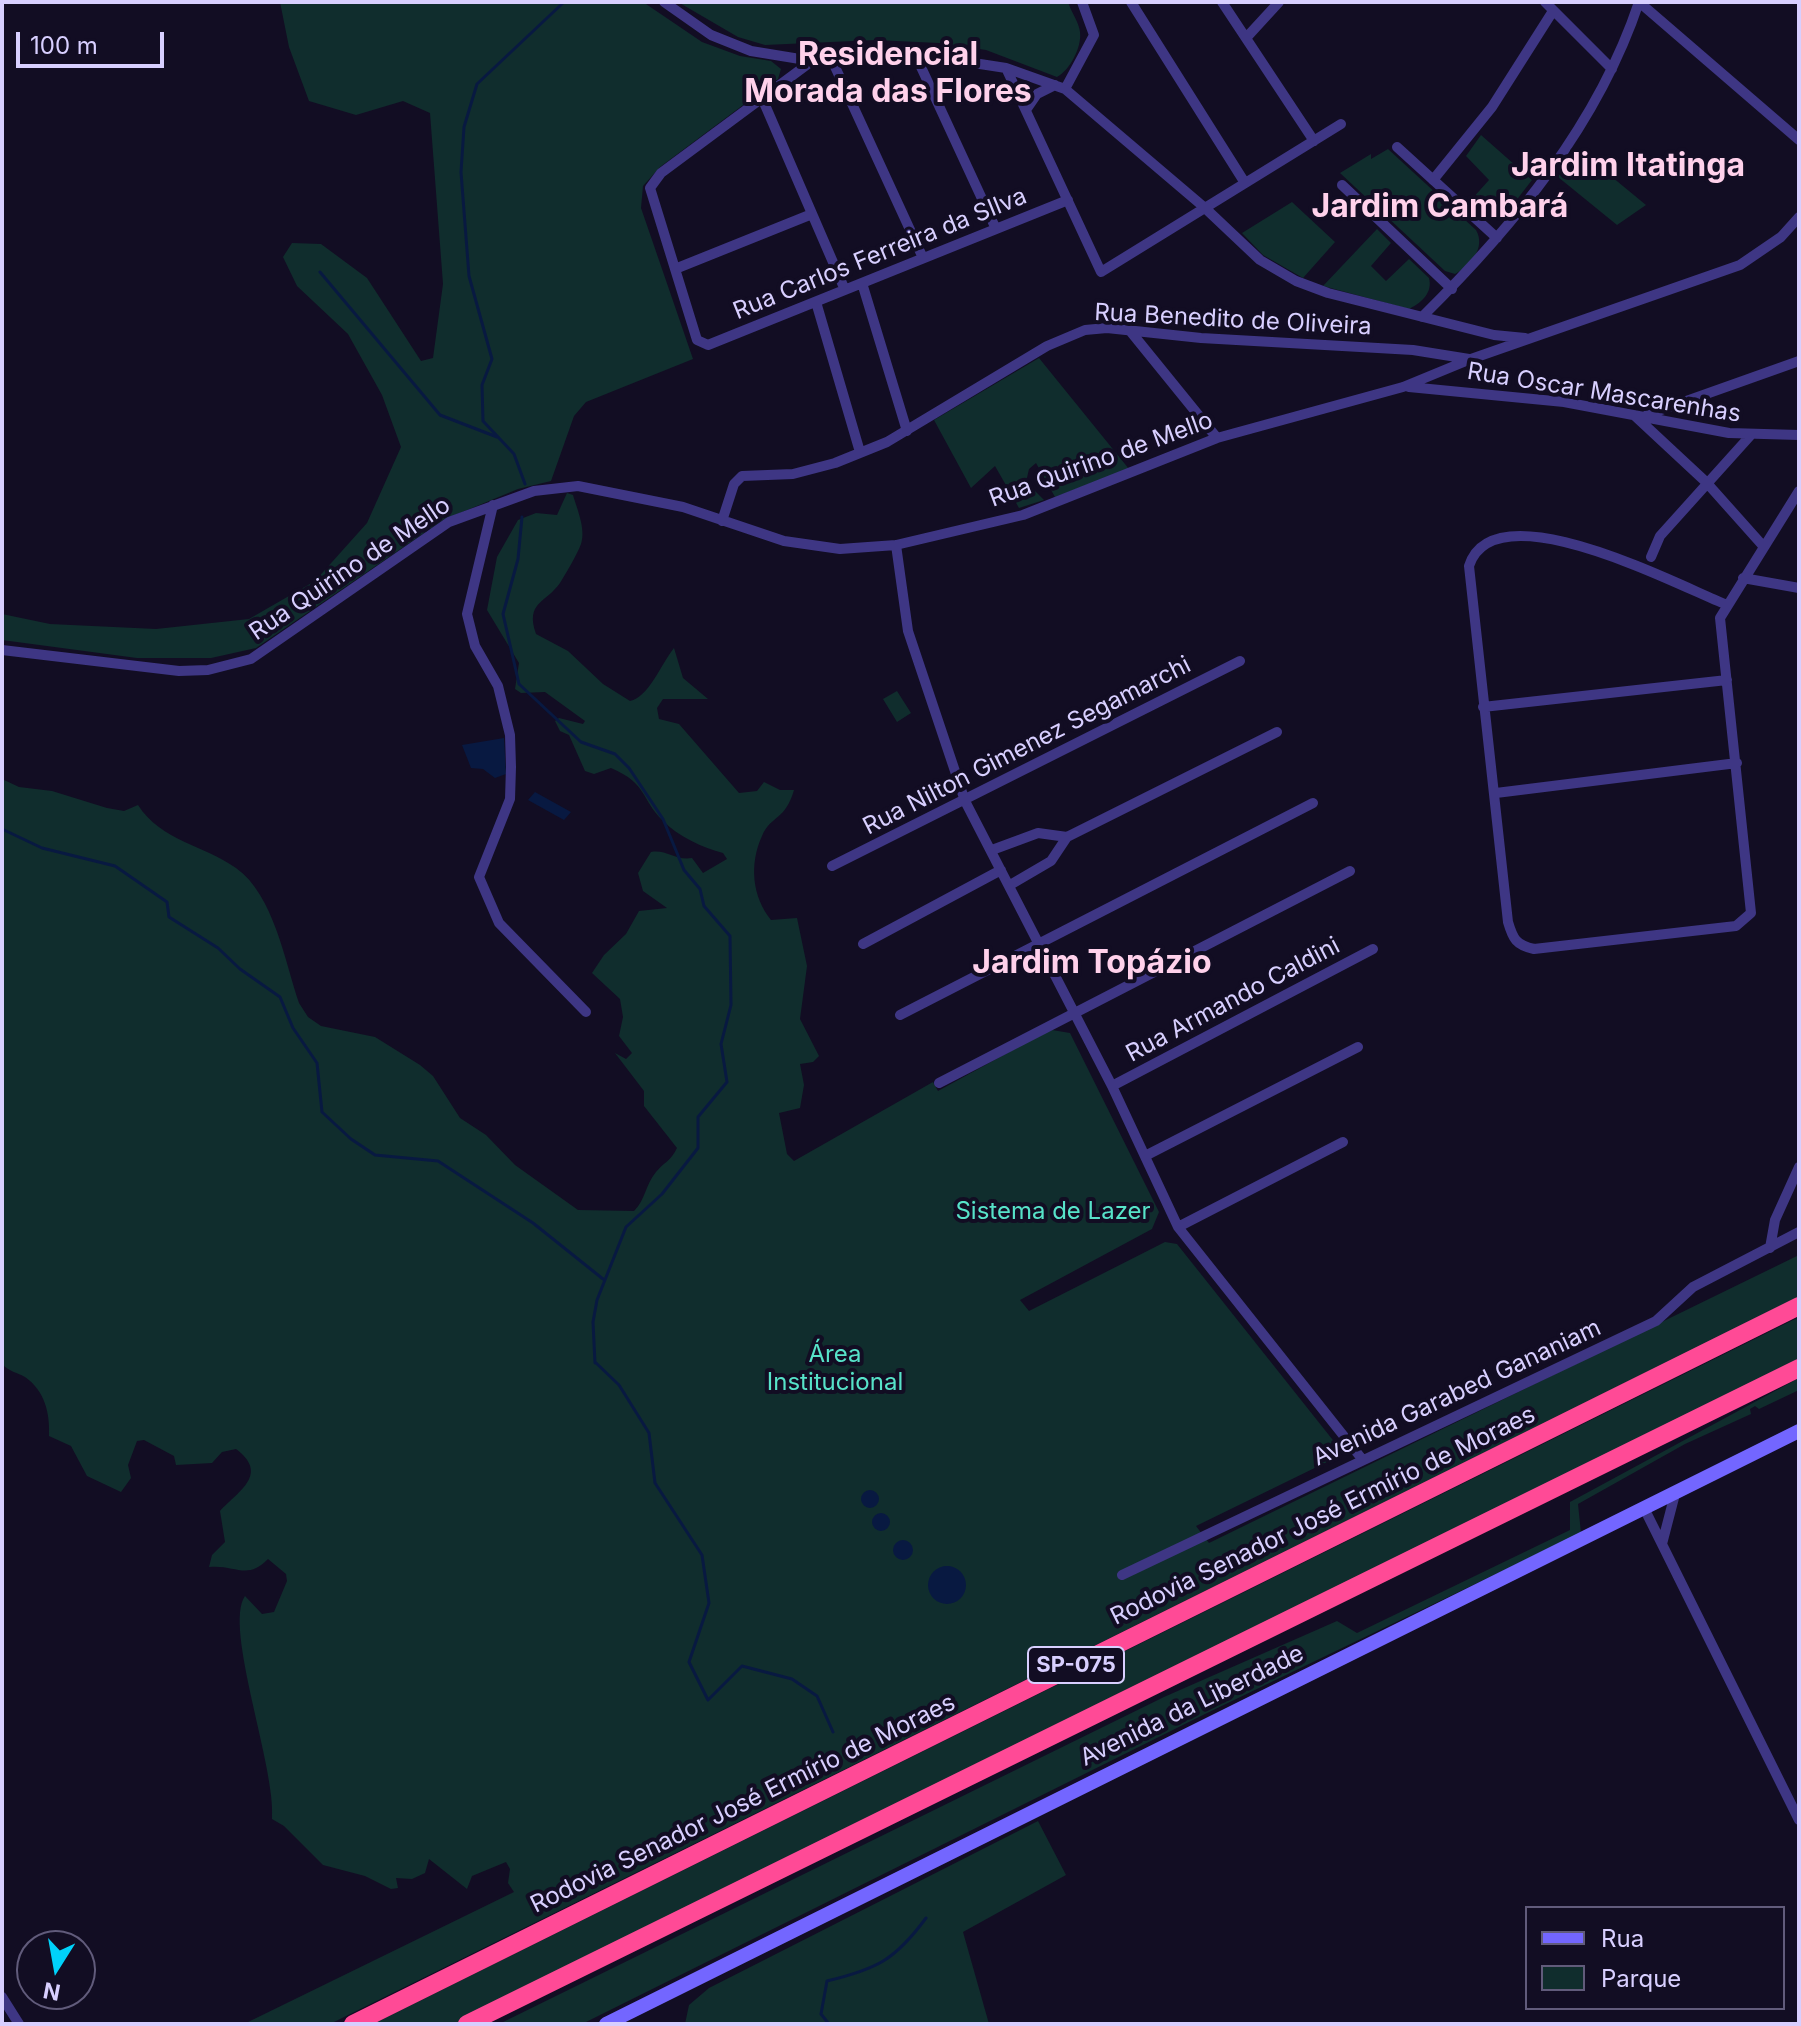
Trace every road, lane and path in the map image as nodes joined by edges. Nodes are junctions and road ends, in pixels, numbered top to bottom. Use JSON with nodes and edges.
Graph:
{"nodes":[{"id":1,"x":664,"y":2,"type":"edge"},
{"id":2,"x":1082,"y":2,"type":"edge"},
{"id":3,"x":1131,"y":2,"type":"edge"},
{"id":4,"x":1222,"y":2,"type":"edge"},
{"id":5,"x":1279,"y":2,"type":"edge"},
{"id":6,"x":1639,"y":2,"type":"edge"},
{"id":7,"x":1549,"y":7,"type":"edge"},
{"id":8,"x":1246,"y":38,"type":"junction"},
{"id":9,"x":915,"y":54,"type":"junction"},
{"id":10,"x":831,"y":58,"type":"junction"},
{"id":11,"x":812,"y":61,"type":"junction"},
{"id":12,"x":1006,"y":68,"type":"junction"},
{"id":13,"x":1612,"y":69,"type":"junction"},
{"id":14,"x":1060,"y":87,"type":"junction"},
{"id":15,"x":762,"y":98,"type":"junction"},
{"id":16,"x":1026,"y":110,"type":"junction"},
{"id":17,"x":1341,"y":124,"type":"dead end"},
{"id":18,"x":1799,"y":140,"type":"edge"},
{"id":19,"x":1314,"y":141,"type":"junction"},
{"id":20,"x":1397,"y":147,"type":"dead end"},
{"id":21,"x":1433,"y":180,"type":"junction"},
{"id":22,"x":1245,"y":183,"type":"junction"},
{"id":23,"x":1342,"y":185,"type":"dead end"},
{"id":24,"x":1068,"y":200,"type":"junction"},
{"id":25,"x":1205,"y":208,"type":"junction"},
{"id":26,"x":812,"y":214,"type":"junction"},
{"id":27,"x":1799,"y":217,"type":"edge"},
{"id":28,"x":996,"y":229,"type":"junction"},
{"id":29,"x":1497,"y":238,"type":"junction"},
{"id":30,"x":923,"y":258,"type":"junction"},
{"id":31,"x":675,"y":269,"type":"junction"},
{"id":32,"x":862,"y":283,"type":"junction"},
{"id":33,"x":1452,"y":289,"type":"junction"},
{"id":34,"x":845,"y":290,"type":"junction"},
{"id":35,"x":816,"y":302,"type":"junction"},
{"id":36,"x":1422,"y":317,"type":"junction"},
{"id":37,"x":1131,"y":332,"type":"junction"},
{"id":38,"x":1531,"y":338,"type":"junction"},
{"id":39,"x":1471,"y":359,"type":"junction"},
{"id":40,"x":1799,"y":361,"type":"edge"},
{"id":41,"x":1403,"y":387,"type":"junction"},
{"id":42,"x":1632,"y":413,"type":"junction"},
{"id":43,"x":1645,"y":415,"type":"junction"},
{"id":44,"x":907,"y":431,"type":"junction"},
{"id":45,"x":1799,"y":435,"type":"edge"},
{"id":46,"x":1750,"y":436,"type":"junction"},
{"id":47,"x":1217,"y":438,"type":"junction"},
{"id":48,"x":860,"y":452,"type":"junction"},
{"id":49,"x":1706,"y":482,"type":"junction"},
{"id":50,"x":1799,"y":491,"type":"edge"},
{"id":51,"x":493,"y":505,"type":"junction"},
{"id":52,"x":722,"y":521,"type":"junction"},
{"id":53,"x":896,"y":545,"type":"junction"},
{"id":54,"x":1764,"y":547,"type":"junction"},
{"id":55,"x":1651,"y":557,"type":"dead end"},
{"id":56,"x":1743,"y":578,"type":"junction"},
{"id":57,"x":1799,"y":588,"type":"edge"},
{"id":58,"x":1725,"y":604,"type":"junction"},
{"id":59,"x":2,"y":650,"type":"edge"},
{"id":60,"x":1240,"y":661,"type":"dead end"},
{"id":61,"x":1727,"y":680,"type":"junction"},
{"id":62,"x":1483,"y":707,"type":"junction"},
{"id":63,"x":1277,"y":732,"type":"dead end"},
{"id":64,"x":1737,"y":763,"type":"junction"},
{"id":65,"x":1496,"y":793,"type":"junction"},
{"id":66,"x":965,"y":801,"type":"junction"},
{"id":67,"x":1313,"y":803,"type":"dead end"},
{"id":68,"x":1067,"y":837,"type":"junction"},
{"id":69,"x":992,"y":850,"type":"junction"},
{"id":70,"x":832,"y":866,"type":"dead end"},
{"id":71,"x":1001,"y":870,"type":"junction"},
{"id":72,"x":1350,"y":871,"type":"dead end"},
{"id":73,"x":1010,"y":885,"type":"junction"},
{"id":74,"x":1040,"y":943,"type":"junction"},
{"id":75,"x":863,"y":944,"type":"dead end"},
{"id":76,"x":1373,"y":949,"type":"dead end"},
{"id":77,"x":586,"y":1012,"type":"dead end"},
{"id":78,"x":1074,"y":1014,"type":"junction"},
{"id":79,"x":900,"y":1015,"type":"dead end"},
{"id":80,"x":1358,"y":1047,"type":"dead end"},
{"id":81,"x":939,"y":1083,"type":"dead end"},
{"id":82,"x":1112,"y":1086,"type":"junction"},
{"id":83,"x":1343,"y":1142,"type":"dead end"},
{"id":84,"x":1145,"y":1156,"type":"junction"},
{"id":85,"x":1799,"y":1167,"type":"edge"},
{"id":86,"x":1178,"y":1227,"type":"junction"},
{"id":87,"x":1799,"y":1232,"type":"edge"},
{"id":88,"x":1770,"y":1248,"type":"junction"},
{"id":89,"x":1799,"y":1306,"type":"edge"},
{"id":90,"x":1799,"y":1368,"type":"edge"},
{"id":91,"x":1799,"y":1431,"type":"edge"},
{"id":92,"x":1362,"y":1459,"type":"junction"},
{"id":93,"x":1675,"y":1494,"type":"junction"},
{"id":94,"x":1645,"y":1510,"type":"junction"},
{"id":95,"x":1662,"y":1544,"type":"junction"},
{"id":96,"x":1122,"y":1575,"type":"dead end"},
{"id":97,"x":1799,"y":1820,"type":"edge"},
{"id":98,"x":2,"y":1997,"type":"edge"},
{"id":99,"x":19,"y":2024,"type":"edge"},
{"id":100,"x":353,"y":2024,"type":"edge"},
{"id":101,"x":467,"y":2024,"type":"edge"},
{"id":102,"x":606,"y":2024,"type":"edge"}],
"edges":[{"from":1,"to":11,"type":"street"},
{"from":2,"to":14,"type":"street"},
{"from":3,"to":22,"type":"street"},
{"from":4,"to":8,"type":"street"},
{"from":5,"to":8,"type":"street"},
{"from":6,"to":13,"type":"street"},
{"from":6,"to":18,"type":"street"},
{"from":7,"to":13,"type":"street"},
{"from":7,"to":21,"type":"street"},
{"from":8,"to":19,"type":"street"},
{"from":9,"to":10,"type":"street"},
{"from":9,"to":12,"type":"street"},
{"from":9,"to":28,"type":"street"},
{"from":10,"to":11,"type":"street"},
{"from":10,"to":30,"type":"street"},
{"from":11,"to":15,"type":"street"},
{"from":12,"to":14,"type":"street"},
{"from":12,"to":16,"type":"street"},
{"from":13,"to":29,"type":"street"},
{"from":14,"to":16,"type":"street"},
{"from":14,"to":25,"type":"street"},
{"from":15,"to":26,"type":"street"},
{"from":15,"to":31,"type":"street"},
{"from":16,"to":24,"type":"street"},
{"from":17,"to":19,"type":"street"},
{"from":19,"to":22,"type":"street"},
{"from":20,"to":21,"type":"street"},
{"from":21,"to":29,"type":"street"},
{"from":22,"to":25,"type":"street"},
{"from":23,"to":33,"type":"street"},
{"from":24,"to":25,"type":"street"},
{"from":24,"to":28,"type":"street","name":"Rua Carlos Ferreira da SIlva"},
{"from":25,"to":36,"type":"street"},
{"from":26,"to":31,"type":"street"},
{"from":26,"to":34,"type":"street"},
{"from":27,"to":38,"type":"street","name":"Rua Quirino de Mello"},
{"from":28,"to":30,"type":"street","name":"Rua Carlos Ferreira da SIlva"},
{"from":29,"to":33,"type":"street"},
{"from":30,"to":32,"type":"street","name":"Rua Carlos Ferreira da SIlva"},
{"from":31,"to":35,"type":"street","name":"Rua Carlos Ferreira da SIlva"},
{"from":32,"to":34,"type":"street","name":"Rua Carlos Ferreira da SIlva"},
{"from":32,"to":44,"type":"street"},
{"from":33,"to":36,"type":"street"},
{"from":34,"to":35,"type":"street","name":"Rua Carlos Ferreira da SIlva"},
{"from":35,"to":48,"type":"street"},
{"from":36,"to":38,"type":"street"},
{"from":37,"to":39,"type":"street","name":"Rua Benedito de Oliveira"},
{"from":37,"to":44,"type":"street","name":"Rua Benedito de Oliveira"},
{"from":37,"to":47,"type":"street"},
{"from":38,"to":39,"type":"street","name":"Rua Quirino de Mello"},
{"from":39,"to":41,"type":"street","name":"Rua Quirino de Mello"},
{"from":40,"to":43,"type":"street"},
{"from":41,"to":42,"type":"street","name":"Rua Oscar Mascarenhas"},
{"from":41,"to":47,"type":"street","name":"Rua Quirino de Mello"},
{"from":42,"to":43,"type":"street","name":"Rua Oscar Mascarenhas"},
{"from":42,"to":49,"type":"street"},
{"from":43,"to":46,"type":"street","name":"Rua Oscar Mascarenhas"},
{"from":44,"to":48,"type":"street","name":"Rua Benedito de Oliveira"},
{"from":45,"to":46,"type":"street","name":"Rua Oscar Mascarenhas"},
{"from":46,"to":49,"type":"street"},
{"from":47,"to":53,"type":"street","name":"Rua Quirino de Mello"},
{"from":48,"to":52,"type":"street","name":"Rua Benedito de Oliveira"},
{"from":49,"to":54,"type":"street"},
{"from":49,"to":55,"type":"street"},
{"from":50,"to":54,"type":"street"},
{"from":51,"to":52,"type":"street","name":"Rua Quirino de Mello"},
{"from":51,"to":59,"type":"street","name":"Rua Quirino de Mello"},
{"from":51,"to":77,"type":"street"},
{"from":52,"to":53,"type":"street","name":"Rua Quirino de Mello"},
{"from":53,"to":66,"type":"street"},
{"from":54,"to":56,"type":"street"},
{"from":56,"to":57,"type":"street"},
{"from":56,"to":58,"type":"street"},
{"from":58,"to":61,"type":"street"},
{"from":58,"to":62,"type":"street"},
{"from":60,"to":66,"type":"street","name":"Rua Nilton Gimenez Segamarchi"},
{"from":61,"to":62,"type":"street"},
{"from":61,"to":64,"type":"street"},
{"from":62,"to":65,"type":"street"},
{"from":63,"to":68,"type":"street"},
{"from":64,"to":65,"type":"street"},
{"from":64,"to":65,"type":"street"},
{"from":66,"to":69,"type":"street"},
{"from":66,"to":70,"type":"street","name":"Rua Nilton Gimenez Segamarchi"},
{"from":67,"to":74,"type":"street"},
{"from":68,"to":69,"type":"street"},
{"from":68,"to":73,"type":"street"},
{"from":69,"to":71,"type":"street"},
{"from":71,"to":73,"type":"street"},
{"from":71,"to":75,"type":"street"},
{"from":72,"to":78,"type":"street"},
{"from":73,"to":74,"type":"street"},
{"from":74,"to":78,"type":"street"},
{"from":74,"to":79,"type":"street"},
{"from":76,"to":82,"type":"street","name":"Rua Armando Caldini"},
{"from":78,"to":81,"type":"street"},
{"from":78,"to":82,"type":"street"},
{"from":80,"to":84,"type":"street"},
{"from":82,"to":84,"type":"street"},
{"from":83,"to":86,"type":"street"},
{"from":84,"to":86,"type":"street"},
{"from":85,"to":88,"type":"street"},
{"from":86,"to":92,"type":"street"},
{"from":87,"to":88,"type":"street","name":"Avenida Garabed Gananiam"},
{"from":88,"to":92,"type":"street","name":"Avenida Garabed Gananiam"},
{"from":89,"to":100,"type":"highway","name":"Rodovia Senador José Ermírio de Moraes","number":"SP-075"},
{"from":90,"to":101,"type":"highway","number":"SP-075"},
{"from":91,"to":93,"type":"street","name":"Avenida da Liberdade"},
{"from":92,"to":96,"type":"street","name":"Avenida Garabed Gananiam"},
{"from":93,"to":94,"type":"street","name":"Avenida da Liberdade"},
{"from":93,"to":95,"type":"street"},
{"from":94,"to":95,"type":"street"},
{"from":94,"to":102,"type":"street","name":"Avenida da Liberdade"},
{"from":95,"to":97,"type":"street"},
{"from":98,"to":99,"type":"street"}]}
